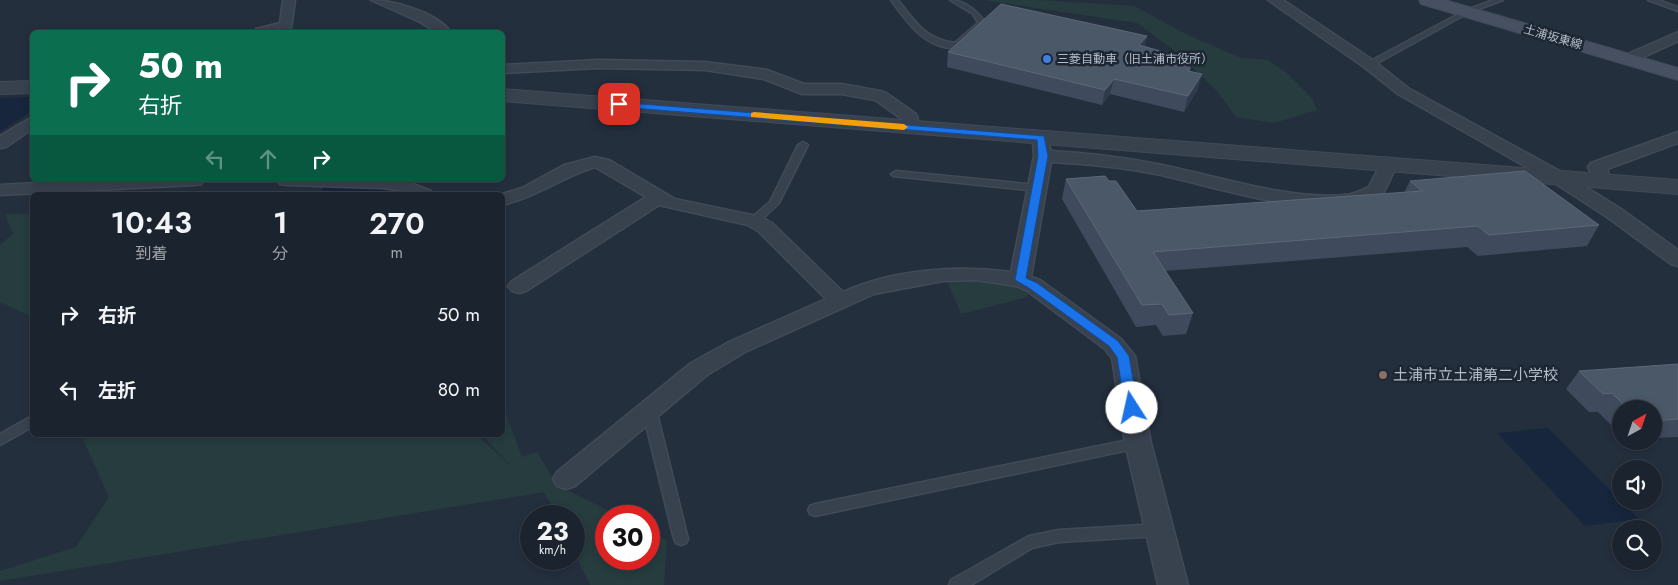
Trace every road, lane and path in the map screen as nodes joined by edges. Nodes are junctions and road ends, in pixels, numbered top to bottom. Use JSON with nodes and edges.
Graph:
{"nodes":[{"id":1,"x":290,"y":0,"type":"edge"},
{"id":2,"x":377,"y":0,"type":"edge"},
{"id":3,"x":894,"y":0,"type":"edge"},
{"id":4,"x":953,"y":0,"type":"edge"},
{"id":5,"x":1274,"y":0,"type":"edge"},
{"id":6,"x":1427,"y":0,"type":"edge"},
{"id":7,"x":1500,"y":0,"type":"edge"},
{"id":8,"x":1651,"y":0,"type":"edge"},
{"id":9,"x":1678,"y":9,"type":"edge"},
{"id":10,"x":1466,"y":12,"type":"junction"},
{"id":11,"x":269,"y":30,"type":"edge"},
{"id":12,"x":442,"y":30,"type":"dead end"},
{"id":13,"x":1678,"y":36,"type":"edge"},
{"id":14,"x":1628,"y":59,"type":"junction"},
{"id":15,"x":1369,"y":64,"type":"junction"},
{"id":16,"x":505,"y":69,"type":"edge"},
{"id":17,"x":1678,"y":74,"type":"edge"},
{"id":18,"x":30,"y":87,"type":"edge"},
{"id":19,"x":0,"y":88,"type":"edge"},
{"id":20,"x":505,"y":95,"type":"edge"},
{"id":21,"x":30,"y":123,"type":"edge"},
{"id":22,"x":909,"y":127,"type":"junction"},
{"id":23,"x":1678,"y":137,"type":"edge"},
{"id":24,"x":0,"y":143,"type":"edge"},
{"id":25,"x":803,"y":145,"type":"dead end"},
{"id":26,"x":1042,"y":147,"type":"junction"},
{"id":27,"x":1388,"y":165,"type":"junction"},
{"id":28,"x":896,"y":174,"type":"dead end"},
{"id":29,"x":1559,"y":178,"type":"junction"},
{"id":30,"x":1602,"y":181,"type":"junction"},
{"id":31,"x":156,"y":182,"type":"edge"},
{"id":32,"x":354,"y":182,"type":"edge"},
{"id":33,"x":1678,"y":187,"type":"edge"},
{"id":34,"x":1037,"y":188,"type":"junction"},
{"id":35,"x":0,"y":190,"type":"edge"},
{"id":36,"x":412,"y":192,"type":"edge"},
{"id":37,"x":658,"y":198,"type":"junction"},
{"id":38,"x":505,"y":199,"type":"edge"},
{"id":39,"x":754,"y":221,"type":"junction"},
{"id":40,"x":1674,"y":254,"type":"edge"},
{"id":41,"x":1020,"y":280,"type":"junction"},
{"id":42,"x":518,"y":286,"type":"dead end"},
{"id":43,"x":840,"y":301,"type":"junction"},
{"id":44,"x":649,"y":409,"type":"junction"},
{"id":45,"x":30,"y":422,"type":"edge"},
{"id":46,"x":0,"y":440,"type":"edge"},
{"id":47,"x":1138,"y":444,"type":"junction"},
{"id":48,"x":566,"y":479,"type":"dead end"},
{"id":49,"x":816,"y":510,"type":"dead end"},
{"id":50,"x":1159,"y":530,"type":"junction"},
{"id":51,"x":681,"y":539,"type":"dead end"},
{"id":52,"x":957,"y":585,"type":"edge"},
{"id":53,"x":1172,"y":585,"type":"edge"}],
"edges":[{"from":1,"to":11,"type":"street"},
{"from":2,"to":12,"type":"street"},
{"from":3,"to":4,"type":"lane"},
{"from":5,"to":15,"type":"street"},
{"from":6,"to":10,"type":"main road","name":"土浦坂東線"},
{"from":7,"to":10,"type":"lane"},
{"from":8,"to":9,"type":"lane"},
{"from":10,"to":14,"type":"main road","name":"土浦坂東線"},
{"from":10,"to":15,"type":"lane"},
{"from":13,"to":14,"type":"street"},
{"from":14,"to":17,"type":"main road","name":"土浦坂東線"},
{"from":15,"to":29,"type":"street"},
{"from":16,"to":22,"type":"street"},
{"from":18,"to":19,"type":"street"},
{"from":20,"to":22,"type":"street"},
{"from":21,"to":24,"type":"street"},
{"from":22,"to":26,"type":"street"},
{"from":23,"to":30,"type":"street"},
{"from":25,"to":39,"type":"lane"},
{"from":26,"to":27,"type":"street"},
{"from":26,"to":27,"type":"street"},
{"from":26,"to":34,"type":"street"},
{"from":27,"to":29,"type":"street"},
{"from":28,"to":34,"type":"lane"},
{"from":29,"to":30,"type":"street"},
{"from":29,"to":40,"type":"street"},
{"from":30,"to":33,"type":"street"},
{"from":31,"to":35,"type":"street"},
{"from":32,"to":36,"type":"street"},
{"from":34,"to":41,"type":"street"},
{"from":37,"to":38,"type":"street"},
{"from":37,"to":39,"type":"street"},
{"from":37,"to":42,"type":"street"},
{"from":39,"to":43,"type":"street"},
{"from":41,"to":43,"type":"street"},
{"from":41,"to":47,"type":"street"},
{"from":43,"to":44,"type":"street"},
{"from":44,"to":48,"type":"street"},
{"from":44,"to":51,"type":"lane"},
{"from":45,"to":46,"type":"lane"},
{"from":47,"to":49,"type":"lane"},
{"from":47,"to":50,"type":"street"},
{"from":50,"to":52,"type":"lane"},
{"from":50,"to":53,"type":"street"}]}
